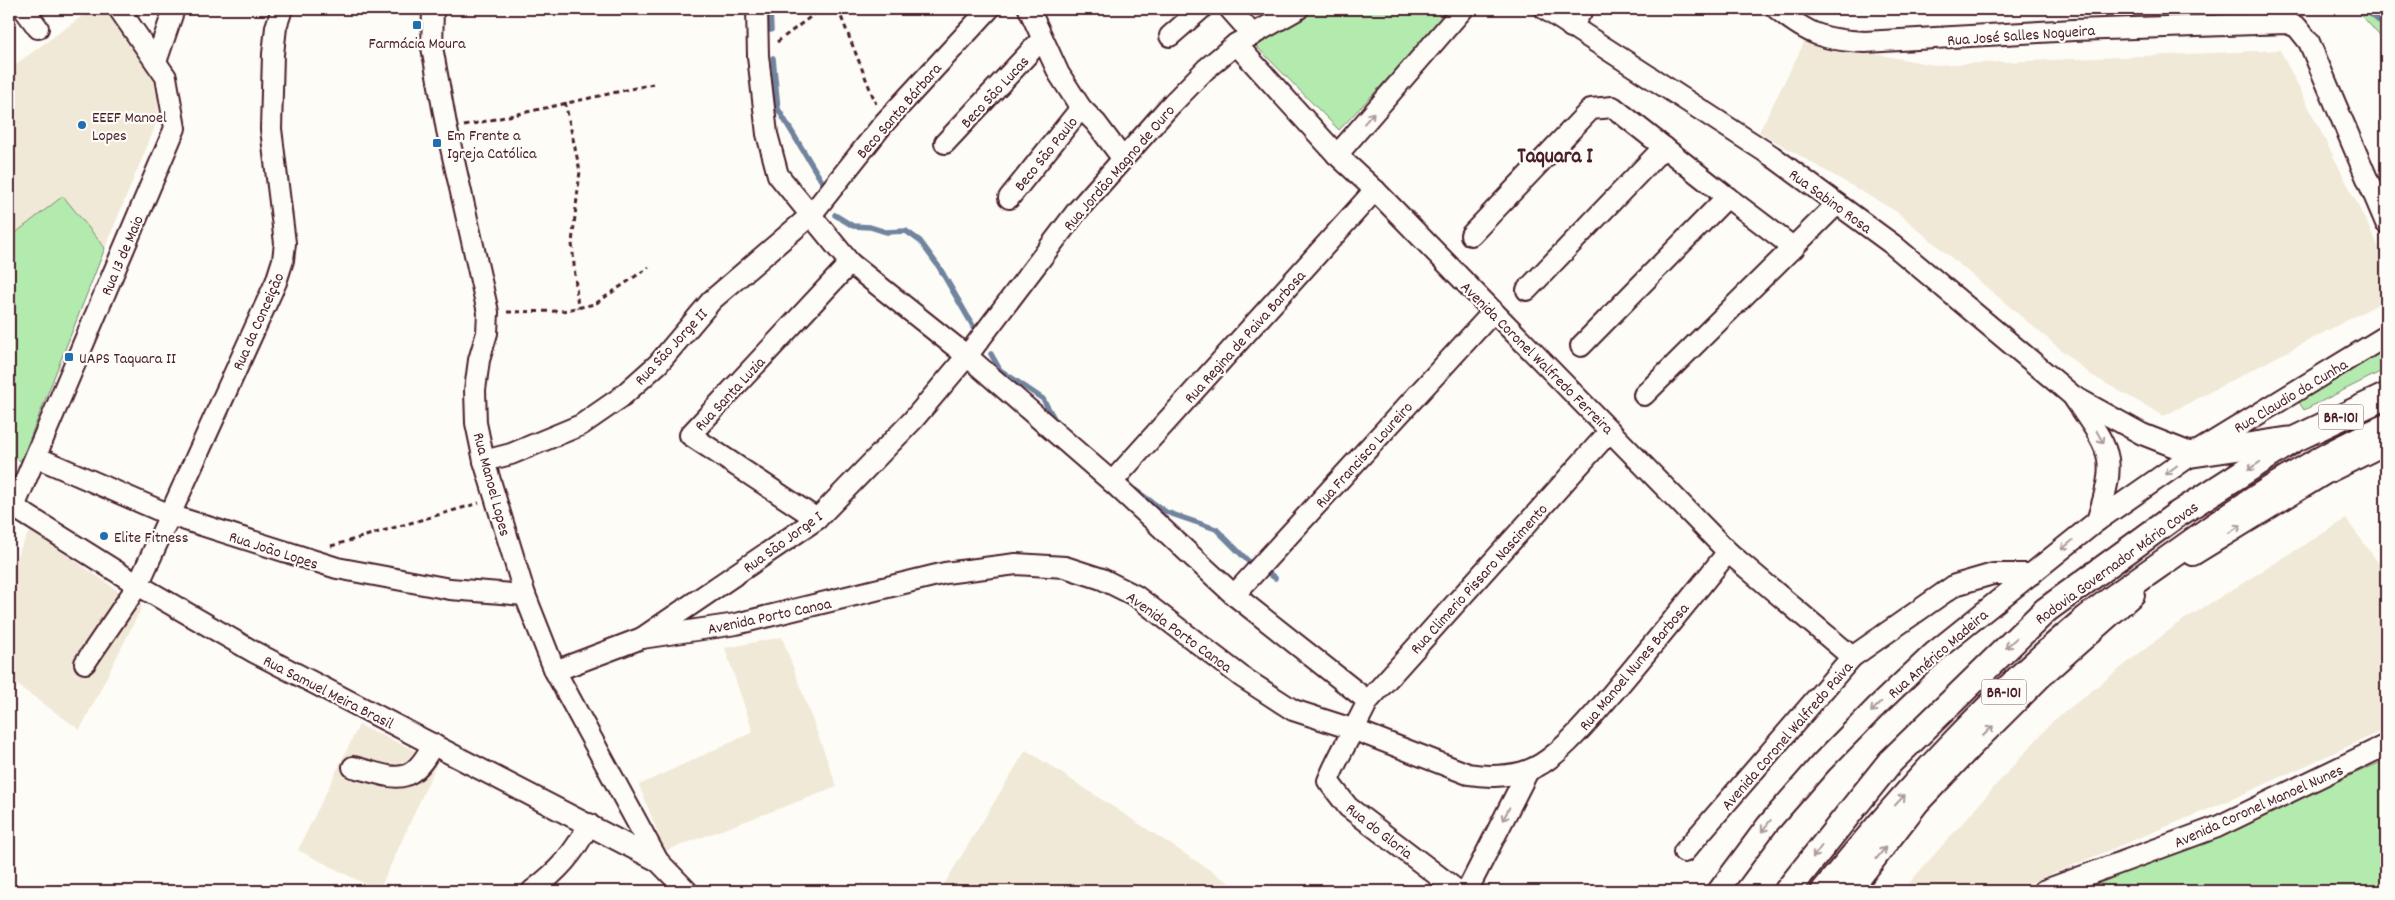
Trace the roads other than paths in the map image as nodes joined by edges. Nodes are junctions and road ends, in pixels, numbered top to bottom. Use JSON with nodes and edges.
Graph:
{"nodes":[{"id":1,"x":24,"y":9,"type":"edge"},
{"id":2,"x":119,"y":9,"type":"edge"},
{"id":3,"x":174,"y":9,"type":"edge"},
{"id":4,"x":282,"y":9,"type":"edge"},
{"id":5,"x":433,"y":9,"type":"edge"},
{"id":6,"x":757,"y":9,"type":"edge"},
{"id":7,"x":989,"y":9,"type":"edge"},
{"id":8,"x":1029,"y":9,"type":"edge"},
{"id":9,"x":1201,"y":9,"type":"edge"},
{"id":10,"x":1230,"y":9,"type":"edge"},
{"id":11,"x":1298,"y":9,"type":"edge"},
{"id":12,"x":1463,"y":9,"type":"edge"},
{"id":13,"x":1545,"y":9,"type":"edge"},
{"id":14,"x":1583,"y":9,"type":"edge"},
{"id":15,"x":1777,"y":9,"type":"edge"},
{"id":16,"x":1571,"y":27,"type":"junction"},
{"id":17,"x":38,"y":28,"type":"dead end"},
{"id":18,"x":1170,"y":36,"type":"dead end"},
{"id":19,"x":1042,"y":39,"type":"junction"},
{"id":20,"x":1244,"y":40,"type":"junction"},
{"id":21,"x":156,"y":62,"type":"junction"},
{"id":22,"x":1081,"y":108,"type":"junction"},
{"id":23,"x":945,"y":143,"type":"dead end"},
{"id":24,"x":1664,"y":147,"type":"junction"},
{"id":25,"x":1337,"y":155,"type":"junction"},
{"id":26,"x":1123,"y":159,"type":"junction"},
{"id":27,"x":1376,"y":190,"type":"junction"},
{"id":28,"x":1727,"y":197,"type":"junction"},
{"id":29,"x":1009,"y":198,"type":"dead end"},
{"id":30,"x":1837,"y":204,"type":"junction"},
{"id":31,"x":811,"y":215,"type":"junction"},
{"id":32,"x":2386,"y":223,"type":"edge"},
{"id":33,"x":1471,"y":235,"type":"dead end"},
{"id":34,"x":1794,"y":248,"type":"junction"},
{"id":35,"x":850,"y":263,"type":"junction"},
{"id":36,"x":1527,"y":290,"type":"dead end"},
{"id":37,"x":1493,"y":312,"type":"junction"},
{"id":38,"x":2386,"y":336,"type":"edge"},
{"id":39,"x":1581,"y":346,"type":"dead end"},
{"id":40,"x":967,"y":356,"type":"junction"},
{"id":41,"x":1644,"y":395,"type":"dead end"},
{"id":42,"x":2073,"y":396,"type":"junction"},
{"id":43,"x":2386,"y":396,"type":"edge"},
{"id":44,"x":2386,"y":427,"type":"edge"},
{"id":45,"x":1610,"y":431,"type":"junction"},
{"id":46,"x":2295,"y":439,"type":"junction"},
{"id":47,"x":2386,"y":444,"type":"edge"},
{"id":48,"x":2193,"y":454,"type":"junction"},
{"id":49,"x":36,"y":457,"type":"junction"},
{"id":50,"x":484,"y":461,"type":"junction"},
{"id":51,"x":1112,"y":482,"type":"junction"},
{"id":52,"x":12,"y":505,"type":"edge"},
{"id":53,"x":170,"y":515,"type":"junction"},
{"id":54,"x":817,"y":519,"type":"junction"},
{"id":55,"x":2097,"y":521,"type":"junction"},
{"id":56,"x":1728,"y":552,"type":"junction"},
{"id":57,"x":2032,"y":574,"type":"junction"},
{"id":58,"x":138,"y":585,"type":"junction"},
{"id":59,"x":525,"y":595,"type":"junction"},
{"id":60,"x":1234,"y":595,"type":"junction"},
{"id":61,"x":642,"y":638,"type":"junction"},
{"id":62,"x":1852,"y":657,"type":"junction"},
{"id":63,"x":85,"y":663,"type":"dead end"},
{"id":64,"x":555,"y":671,"type":"junction"},
{"id":65,"x":1368,"y":701,"type":"junction"},
{"id":66,"x":1355,"y":730,"type":"junction"},
{"id":67,"x":432,"y":744,"type":"junction"},
{"id":68,"x":2386,"y":745,"type":"edge"},
{"id":69,"x":353,"y":767,"type":"dead end"},
{"id":70,"x":1528,"y":771,"type":"junction"},
{"id":71,"x":589,"y":824,"type":"junction"},
{"id":72,"x":1684,"y":852,"type":"dead end"},
{"id":73,"x":658,"y":861,"type":"junction"},
{"id":74,"x":532,"y":891,"type":"edge"},
{"id":75,"x":687,"y":891,"type":"edge"},
{"id":76,"x":1458,"y":891,"type":"edge"},
{"id":77,"x":1467,"y":891,"type":"edge"},
{"id":78,"x":1718,"y":891,"type":"edge"},
{"id":79,"x":1787,"y":891,"type":"edge"},
{"id":80,"x":1824,"y":891,"type":"edge"},
{"id":81,"x":1851,"y":891,"type":"edge"},
{"id":82,"x":2044,"y":891,"type":"edge"}],
"edges":[{"from":1,"to":17,"type":"street"},
{"from":2,"to":21,"type":"street","name":"Rua 13 de Maio"},
{"from":3,"to":21,"type":"street"},
{"from":4,"to":53,"type":"street","name":"Rua da Conceição"},
{"from":5,"to":50,"type":"street","name":"Rua Manoel Lopes"},
{"from":6,"to":31,"type":"street"},
{"from":7,"to":31,"type":"street","name":"Beco Santa Bárbara"},
{"from":8,"to":19,"type":"street"},
{"from":9,"to":18,"type":"street"},
{"from":10,"to":20,"type":"street","name":"Avenida Coronel Walfredo Ferreira"},
{"from":11,"to":20,"type":"street","name":"Rua Jordão Magno de Ouro"},
{"from":25,"to":12,"type":"street","one_way":true},
{"from":13,"to":16,"type":"street","name":"Rua Sabino Rosa"},
{"from":14,"to":16,"type":"street"},
{"from":15,"to":32,"type":"street","name":"Rua José Salles Nogueira"},
{"from":16,"to":30,"type":"street","name":"Rua Sabino Rosa"},
{"from":19,"to":22,"type":"street"},
{"from":19,"to":23,"type":"street","name":"Beco São Lucas"},
{"from":20,"to":25,"type":"street","name":"Avenida Coronel Walfredo Ferreira"},
{"from":20,"to":26,"type":"street","name":"Rua Jordão Magno de Ouro"},
{"from":21,"to":49,"type":"street","name":"Rua 13 de Maio"},
{"from":22,"to":26,"type":"street"},
{"from":22,"to":29,"type":"street","name":"Beco São Paulo"},
{"from":24,"to":28,"type":"street"},
{"from":24,"to":33,"type":"street"},
{"from":24,"to":36,"type":"street"},
{"from":25,"to":27,"type":"street","name":"Avenida Coronel Walfredo Ferreira"},
{"from":26,"to":40,"type":"street","name":"Rua Jordão Magno de Ouro"},
{"from":27,"to":37,"type":"street","name":"Avenida Coronel Walfredo Ferreira"},
{"from":27,"to":51,"type":"street","name":"Rua Regina de Paiva Barbosa"},
{"from":28,"to":34,"type":"street"},
{"from":28,"to":39,"type":"street"},
{"from":30,"to":34,"type":"street"},
{"from":30,"to":42,"type":"street","name":"Rua Sabino Rosa"},
{"from":31,"to":35,"type":"street"},
{"from":31,"to":50,"type":"street","name":"Rua São Jorge II"},
{"from":34,"to":41,"type":"street"},
{"from":35,"to":40,"type":"street"},
{"from":35,"to":54,"type":"street","name":"Rua Santa Luzia"},
{"from":37,"to":45,"type":"street","name":"Avenida Coronel Walfredo Ferreira"},
{"from":37,"to":60,"type":"street","name":"Rua Francisco Loureiro"},
{"from":38,"to":48,"type":"street","name":"Rua Claudio da Cunha"},
{"from":40,"to":51,"type":"street"},
{"from":40,"to":54,"type":"street","name":"Rua São Jorge I"},
{"from":42,"to":48,"type":"street","name":"Rua Sabino Rosa"},
{"from":42,"to":55,"type":"street","name":"Rua Sabino Rosa","one_way":true},
{"from":43,"to":46,"type":"main road","name":"Rodovia Governador Mário Covas","number":"BR-101"},
{"from":80,"to":44,"type":"main road","name":"Rodovia Governador Mário Covas","number":"BR-101","one_way":true},
{"from":45,"to":56,"type":"street","name":"Avenida Coronel Walfredo Ferreira"},
{"from":45,"to":65,"type":"street","name":"Rua Climerio Pissaro Nascimento"},
{"from":46,"to":48,"type":"main road"},
{"from":46,"to":79,"type":"main road","name":"Rodovia Governador Mário Covas","number":"BR-101","one_way":true},
{"from":81,"to":47,"type":"street","one_way":true},
{"from":48,"to":55,"type":"street","name":"Rua Américo Madeira","one_way":true},
{"from":49,"to":52,"type":"street","name":"Rua 13 de Maio"},
{"from":49,"to":53,"type":"street","name":"Rua João Lopes"},
{"from":50,"to":59,"type":"street","name":"Rua Manoel Lopes"},
{"from":51,"to":60,"type":"street"},
{"from":52,"to":58,"type":"street","name":"Rua Samuel Meira Brasil"},
{"from":53,"to":58,"type":"street","name":"Rua da Conceição"},
{"from":53,"to":59,"type":"street","name":"Rua João Lopes"},
{"from":54,"to":61,"type":"street","name":"Rua São Jorge I"},
{"from":55,"to":57,"type":"street","name":"Rua Américo Madeira","one_way":true},
{"from":56,"to":62,"type":"street","name":"Avenida Coronel Walfredo Ferreira"},
{"from":56,"to":70,"type":"street","name":"Rua Manoel Nunes Barbosa"},
{"from":57,"to":62,"type":"street","name":"Avenida Coronel Walfredo Paiva"},
{"from":57,"to":78,"type":"street","name":"Rua Américo Madeira","one_way":true},
{"from":58,"to":63,"type":"street","name":"Rua da Conceição"},
{"from":58,"to":67,"type":"street","name":"Rua Samuel Meira Brasil"},
{"from":59,"to":64,"type":"street","name":"Rua Manoel Lopes"},
{"from":60,"to":65,"type":"street"},
{"from":61,"to":64,"type":"street","name":"Rua São Jorge I"},
{"from":61,"to":66,"type":"street","name":"Avenida Porto Canoa"},
{"from":62,"to":72,"type":"street","name":"Avenida Coronel Walfredo Paiva"},
{"from":64,"to":73,"type":"street","name":"Rua Manoel Lopes"},
{"from":65,"to":66,"type":"street","name":"Rua Climerio Pissaro Nascimento"},
{"from":66,"to":70,"type":"street","name":"Avenida Porto Canoa"},
{"from":66,"to":76,"type":"street","name":"Rua do Gloria"},
{"from":67,"to":69,"type":"street"},
{"from":67,"to":71,"type":"street","name":"Rua Samuel Meira Brasil"},
{"from":68,"to":82,"type":"street","name":"Avenida Coronel Manoel Nunes"},
{"from":70,"to":77,"type":"street","one_way":true},
{"from":71,"to":73,"type":"street","name":"Rua Samuel Meira Brasil"},
{"from":71,"to":74,"type":"street"},
{"from":73,"to":75,"type":"street","name":"Rua Manoel Lopes"}]}
